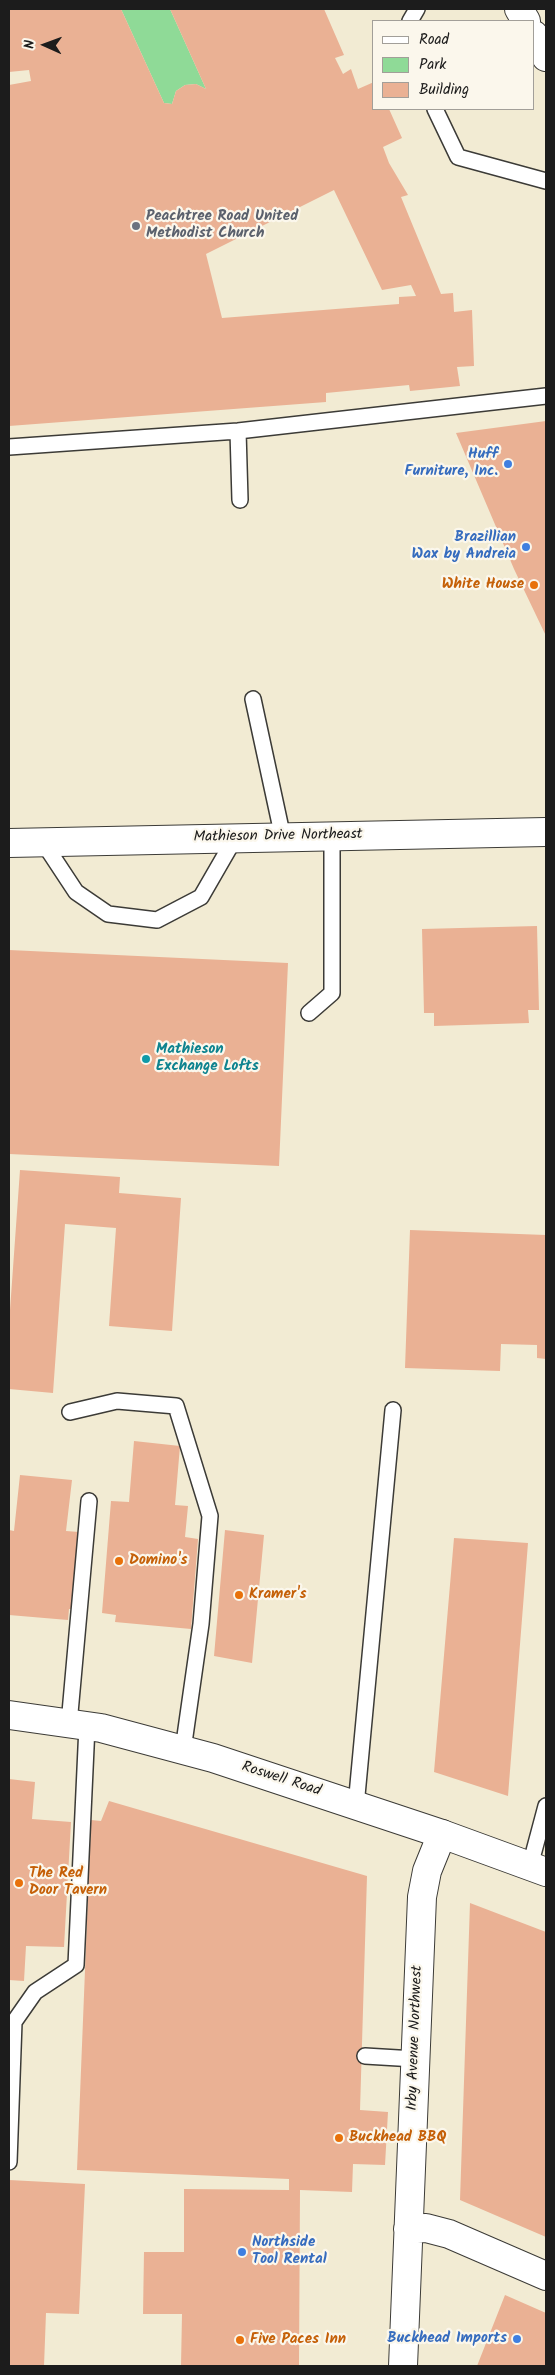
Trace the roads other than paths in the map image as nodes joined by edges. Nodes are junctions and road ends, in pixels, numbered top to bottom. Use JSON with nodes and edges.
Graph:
{"nodes":[{"id":1,"x":417,"y":9,"type":"edge"},
{"id":2,"x":519,"y":9,"type":"edge"},
{"id":3,"x":411,"y":20,"type":"edge"},
{"id":4,"x":525,"y":20,"type":"edge"},
{"id":5,"x":535,"y":37,"type":"edge"},
{"id":6,"x":546,"y":57,"type":"edge"},
{"id":7,"x":435,"y":110,"type":"edge"},
{"id":8,"x":546,"y":181,"type":"edge"},
{"id":9,"x":546,"y":396,"type":"edge"},
{"id":10,"x":238,"y":431,"type":"junction"},
{"id":11,"x":9,"y":447,"type":"edge"},
{"id":12,"x":240,"y":500,"type":"dead end"},
{"id":13,"x":253,"y":699,"type":"dead end"},
{"id":14,"x":546,"y":832,"type":"edge"},
{"id":15,"x":332,"y":836,"type":"junction"},
{"id":16,"x":234,"y":838,"type":"junction"},
{"id":17,"x":283,"y":838,"type":"junction"},
{"id":18,"x":42,"y":842,"type":"junction"},
{"id":19,"x":9,"y":843,"type":"edge"},
{"id":20,"x":309,"y":1013,"type":"dead end"},
{"id":21,"x":393,"y":1410,"type":"dead end"},
{"id":22,"x":70,"y":1412,"type":"dead end"},
{"id":23,"x":88,"y":1501,"type":"dead end"},
{"id":24,"x":9,"y":1715,"type":"edge"},
{"id":25,"x":78,"y":1725,"type":"junction"},
{"id":26,"x":183,"y":1750,"type":"junction"},
{"id":27,"x":356,"y":1806,"type":"junction"},
{"id":28,"x":546,"y":1806,"type":"edge"},
{"id":29,"x":442,"y":1834,"type":"junction"},
{"id":30,"x":538,"y":1869,"type":"edge"},
{"id":31,"x":365,"y":2056,"type":"dead end"},
{"id":32,"x":415,"y":2059,"type":"junction"},
{"id":33,"x":9,"y":2162,"type":"edge"},
{"id":34,"x":408,"y":2229,"type":"junction"},
{"id":35,"x":546,"y":2276,"type":"edge"},
{"id":36,"x":403,"y":2366,"type":"edge"}],
"edges":[{"from":1,"to":3,"type":"lane"},
{"from":2,"to":4,"type":"main road"},
{"from":5,"to":6,"type":"main road"},
{"from":7,"to":8,"type":"lane"},
{"from":9,"to":10,"type":"lane"},
{"from":10,"to":11,"type":"lane"},
{"from":10,"to":12,"type":"lane"},
{"from":13,"to":17,"type":"lane"},
{"from":14,"to":15,"type":"main road","name":"Mathieson Drive Northeast"},
{"from":15,"to":17,"type":"main road","name":"Mathieson Drive Northeast"},
{"from":15,"to":20,"type":"lane"},
{"from":16,"to":17,"type":"main road","name":"Mathieson Drive Northeast"},
{"from":16,"to":18,"type":"main road","name":"Mathieson Drive Northeast"},
{"from":16,"to":18,"type":"lane"},
{"from":18,"to":19,"type":"main road","name":"Mathieson Drive Northeast"},
{"from":21,"to":27,"type":"lane"},
{"from":22,"to":26,"type":"lane"},
{"from":23,"to":25,"type":"lane"},
{"from":24,"to":25,"type":"main road","name":"Roswell Road"},
{"from":25,"to":26,"type":"main road","name":"Roswell Road"},
{"from":25,"to":33,"type":"lane"},
{"from":26,"to":27,"type":"main road","name":"Roswell Road"},
{"from":27,"to":29,"type":"main road","name":"Roswell Road"},
{"from":28,"to":30,"type":"lane"},
{"from":29,"to":30,"type":"main road","name":"Roswell Road"},
{"from":29,"to":32,"type":"main road","name":"Irby Avenue Northwest"},
{"from":31,"to":32,"type":"lane"},
{"from":32,"to":34,"type":"main road","name":"Irby Avenue Northwest"},
{"from":34,"to":35,"type":"main road"},
{"from":34,"to":36,"type":"main road","name":"Irby Avenue Northwest"}]}
